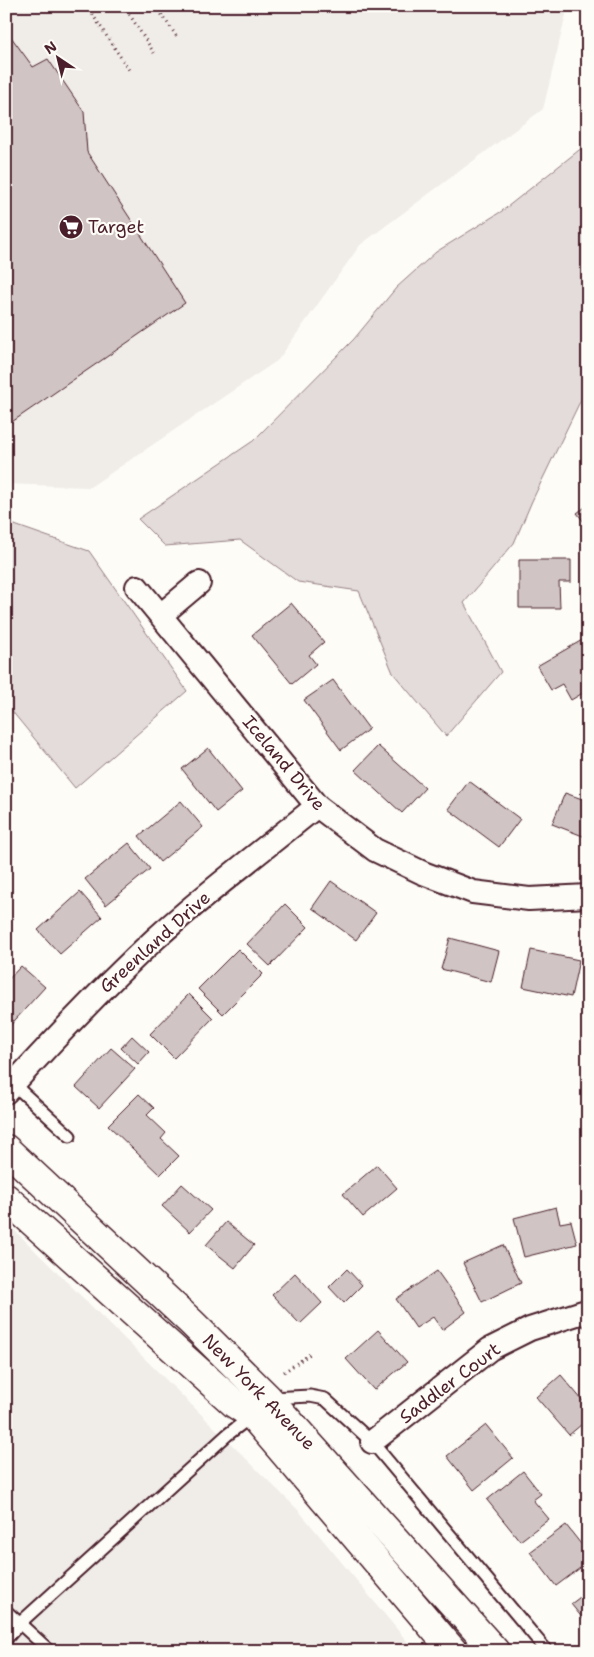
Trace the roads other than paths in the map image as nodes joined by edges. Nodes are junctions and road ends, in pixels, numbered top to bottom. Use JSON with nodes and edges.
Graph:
{"nodes":[{"id":1,"x":199,"y":583,"type":"dead end"},
{"id":2,"x":137,"y":587,"type":"dead end"},
{"id":3,"x":161,"y":615,"type":"junction"},
{"id":4,"x":317,"y":806,"type":"junction"},
{"id":5,"x":588,"y":896,"type":"edge"},
{"id":6,"x":9,"y":1084,"type":"edge"},
{"id":7,"x":70,"y":1136,"type":"dead end"},
{"id":8,"x":6,"y":1149,"type":"edge"},
{"id":9,"x":6,"y":1198,"type":"edge"},
{"id":10,"x":588,"y":1315,"type":"edge"},
{"id":11,"x":260,"y":1406,"type":"junction"},
{"id":12,"x":372,"y":1442,"type":"junction"},
{"id":13,"x":6,"y":1611,"type":"edge"},
{"id":14,"x":20,"y":1623,"type":"junction"},
{"id":15,"x":6,"y":1639,"type":"edge"},
{"id":16,"x":50,"y":1651,"type":"edge"},
{"id":17,"x":453,"y":1651,"type":"edge"},
{"id":18,"x":495,"y":1651,"type":"edge"},
{"id":19,"x":547,"y":1651,"type":"edge"}],
"edges":[{"from":1,"to":3,"type":"street"},
{"from":2,"to":3,"type":"street","name":"Iceland Drive"},
{"from":3,"to":4,"type":"street","name":"Iceland Drive"},
{"from":4,"to":5,"type":"street","name":"Iceland Drive"},
{"from":4,"to":6,"type":"street","name":"Greenland Drive"},
{"from":6,"to":7,"type":"lane"},
{"from":8,"to":11,"type":"street","name":"New York Avenue"},
{"from":9,"to":11,"type":"street","name":"New York Avenue"},
{"from":10,"to":12,"type":"street","name":"Saddler Court"},
{"from":11,"to":12,"type":"lane"},
{"from":11,"to":14,"type":"lane"},
{"from":11,"to":17,"type":"street","name":"New York Avenue"},
{"from":11,"to":18,"type":"street","name":"New York Avenue"},
{"from":12,"to":19,"type":"lane"},
{"from":13,"to":14,"type":"lane"},
{"from":14,"to":15,"type":"lane"},
{"from":14,"to":16,"type":"lane"}]}
